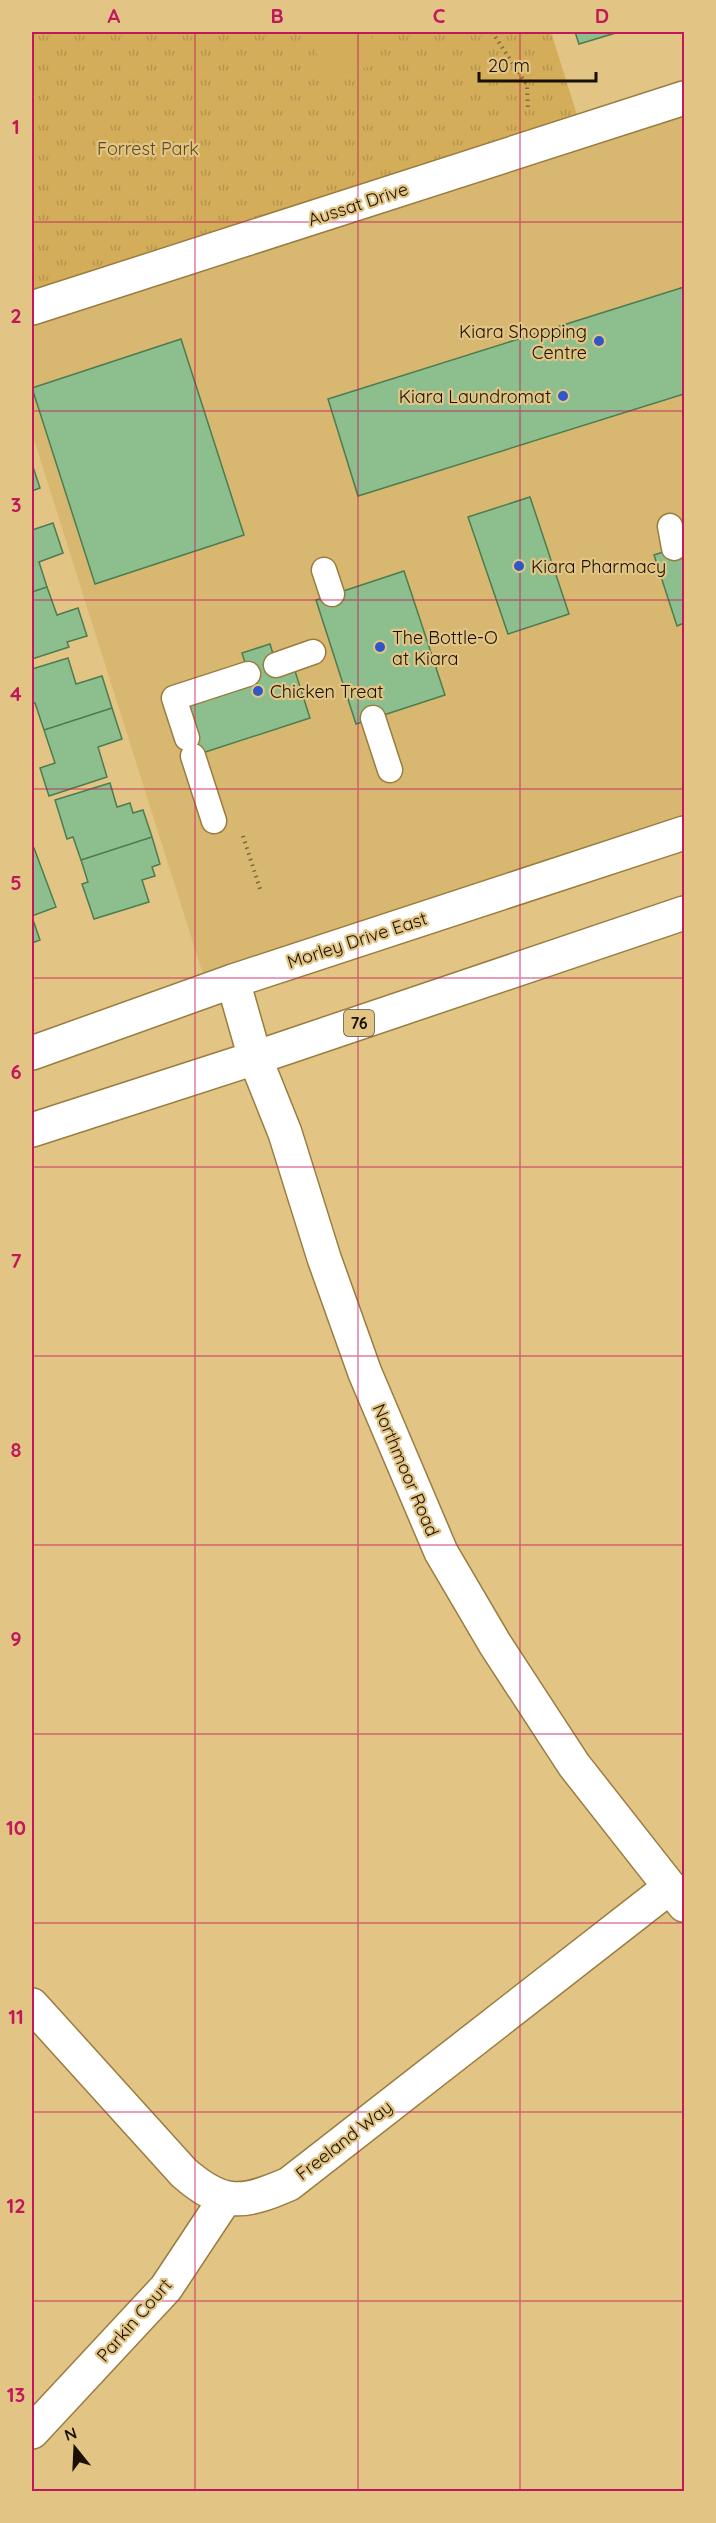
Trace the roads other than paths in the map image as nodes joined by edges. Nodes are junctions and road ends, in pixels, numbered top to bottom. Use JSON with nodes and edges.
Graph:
{"nodes":[{"id":1,"x":684,"y":98,"type":"edge"},
{"id":2,"x":32,"y":308,"type":"edge"},
{"id":3,"x":324,"y":570,"type":"dead end"},
{"id":4,"x":333,"y":594,"type":"dead end"},
{"id":5,"x":313,"y":652,"type":"dead end"},
{"id":6,"x":276,"y":664,"type":"dead end"},
{"id":7,"x":248,"y":674,"type":"dead end"},
{"id":8,"x":373,"y":718,"type":"dead end"},
{"id":9,"x":390,"y":770,"type":"dead end"},
{"id":10,"x":214,"y":821,"type":"dead end"},
{"id":11,"x":684,"y":833,"type":"edge"},
{"id":12,"x":684,"y":913,"type":"edge"},
{"id":13,"x":233,"y":981,"type":"junction"},
{"id":14,"x":32,"y":1053,"type":"edge"},
{"id":15,"x":255,"y":1058,"type":"junction"},
{"id":16,"x":32,"y":1130,"type":"edge"},
{"id":17,"x":677,"y":1896,"type":"edge"},
{"id":18,"x":32,"y":2005,"type":"edge"},
{"id":19,"x":225,"y":2199,"type":"junction"},
{"id":20,"x":32,"y":2432,"type":"edge"}],
"edges":[{"from":1,"to":2,"type":"street","name":"Aussat Drive"},
{"from":3,"to":4,"type":"lane"},
{"from":5,"to":6,"type":"lane"},
{"from":7,"to":10,"type":"lane"},
{"from":8,"to":9,"type":"lane"},
{"from":11,"to":13,"type":"street","name":"Morley Drive East"},
{"from":12,"to":15,"type":"street","number":"76"},
{"from":13,"to":14,"type":"street","name":"Morley Drive East"},
{"from":13,"to":15,"type":"street","name":"Northmoor Road"},
{"from":15,"to":16,"type":"street","number":"76"},
{"from":15,"to":17,"type":"street","name":"Northmoor Road"},
{"from":17,"to":19,"type":"street","name":"Freeland Way"},
{"from":18,"to":19,"type":"street"},
{"from":19,"to":20,"type":"street","name":"Parkin Court"}]}
